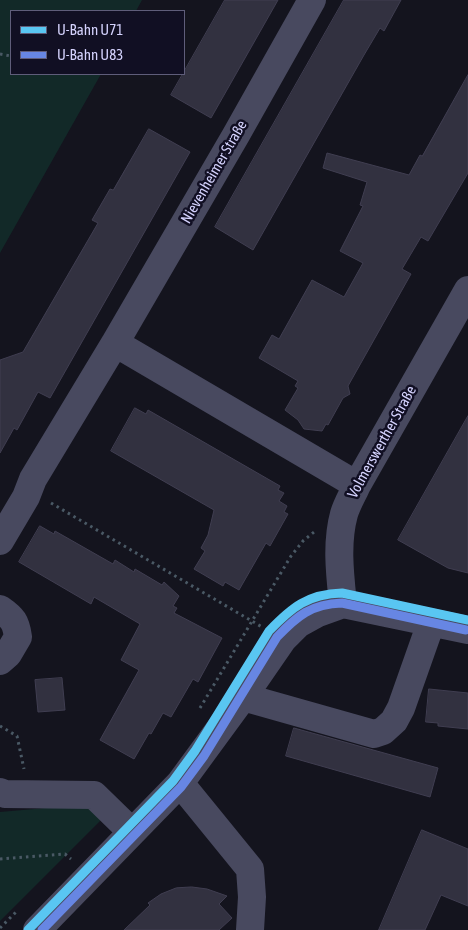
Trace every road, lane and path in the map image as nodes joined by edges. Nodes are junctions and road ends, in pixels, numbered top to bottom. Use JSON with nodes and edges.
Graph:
{"nodes":[{"id":1,"x":312,"y":0,"type":"edge"},
{"id":2,"x":468,"y":290,"type":"edge"},
{"id":3,"x":115,"y":343,"type":"junction"},
{"id":4,"x":32,"y":479,"type":"junction"},
{"id":5,"x":357,"y":485,"type":"junction"},
{"id":6,"x":341,"y":528,"type":"junction"},
{"id":7,"x":0,"y":541,"type":"edge"},
{"id":8,"x":343,"y":604,"type":"junction"},
{"id":9,"x":0,"y":609,"type":"edge"},
{"id":10,"x":252,"y":621,"type":"junction"},
{"id":11,"x":431,"y":623,"type":"junction"},
{"id":12,"x":468,"y":630,"type":"edge"},
{"id":13,"x":283,"y":639,"type":"junction"},
{"id":14,"x":0,"y":661,"type":"edge"},
{"id":15,"x":243,"y":697,"type":"junction"},
{"id":16,"x":196,"y":715,"type":"dead end"},
{"id":17,"x":0,"y":726,"type":"edge"},
{"id":18,"x":180,"y":783,"type":"junction"},
{"id":19,"x":0,"y":792,"type":"edge"},
{"id":20,"x":29,"y":794,"type":"junction"},
{"id":21,"x":132,"y":832,"type":"junction"},
{"id":22,"x":76,"y":852,"type":"dead end"},
{"id":23,"x":42,"y":856,"type":"dead end"},
{"id":24,"x":0,"y":859,"type":"edge"},
{"id":25,"x":64,"y":864,"type":"dead end"},
{"id":26,"x":19,"y":909,"type":"dead end"},
{"id":27,"x":0,"y":928,"type":"edge"},
{"id":28,"x":37,"y":930,"type":"edge"},
{"id":29,"x":250,"y":930,"type":"edge"}],
"edges":[{"from":1,"to":3,"type":"street","name":"Nievenheimer Straße"},
{"from":2,"to":5,"type":"street","name":"Volmerswerther Straße"},
{"from":3,"to":4,"type":"street","name":"Nievenheimer Straße"},
{"from":3,"to":5,"type":"street"},
{"from":4,"to":7,"type":"street","name":"Nievenheimer Straße"},
{"from":4,"to":10,"type":"path"},
{"from":5,"to":6,"type":"street","name":"Volmerswerther Straße"},
{"from":6,"to":8,"type":"street","name":"Volmerswerther Straße"},
{"from":6,"to":10,"type":"path"},
{"from":8,"to":11,"type":"street"},
{"from":8,"to":13,"type":"street"},
{"from":9,"to":14,"type":"street"},
{"from":10,"to":13,"type":"path"},
{"from":10,"to":16,"type":"path"},
{"from":11,"to":12,"type":"street"},
{"from":11,"to":15,"type":"street"},
{"from":13,"to":15,"type":"street"},
{"from":15,"to":18,"type":"street"},
{"from":17,"to":20,"type":"path"},
{"from":18,"to":21,"type":"street"},
{"from":18,"to":29,"type":"street"},
{"from":19,"to":20,"type":"street"},
{"from":20,"to":21,"type":"street"},
{"from":21,"to":28,"type":"street"},
{"from":22,"to":25,"type":"path"},
{"from":23,"to":24,"type":"path"},
{"from":26,"to":27,"type":"path"}]}
